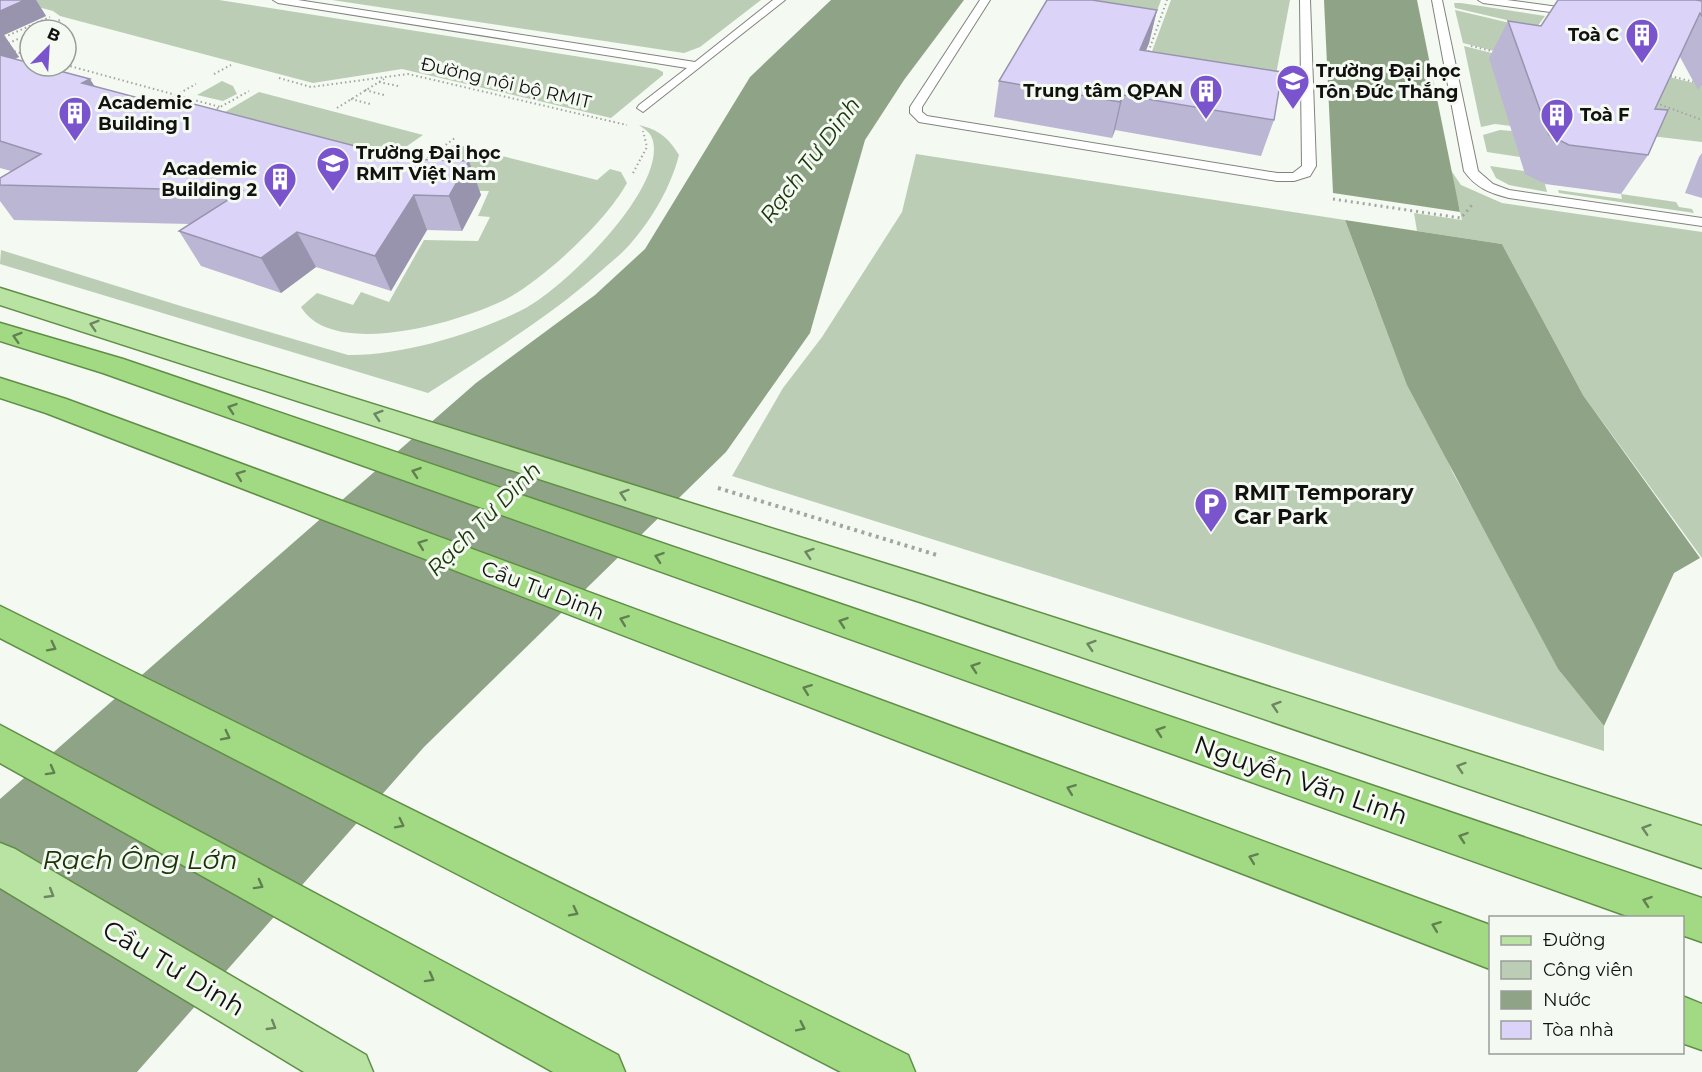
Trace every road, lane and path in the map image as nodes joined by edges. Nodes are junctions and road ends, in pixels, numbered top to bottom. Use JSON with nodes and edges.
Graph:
{"nodes":[{"id":1,"x":278,"y":0,"type":"edge"},
{"id":2,"x":780,"y":0,"type":"edge"},
{"id":3,"x":985,"y":0,"type":"edge"},
{"id":4,"x":1167,"y":0,"type":"edge"},
{"id":5,"x":1305,"y":0,"type":"edge"},
{"id":6,"x":1437,"y":0,"type":"edge"},
{"id":7,"x":1483,"y":0,"type":"edge"},
{"id":8,"x":1573,"y":12,"type":"edge"},
{"id":9,"x":50,"y":17,"type":"dead end"},
{"id":10,"x":0,"y":39,"type":"edge"},
{"id":11,"x":18,"y":39,"type":"dead end"},
{"id":12,"x":1463,"y":44,"type":"dead end"},
{"id":13,"x":0,"y":47,"type":"edge"},
{"id":14,"x":18,"y":52,"type":"edge"},
{"id":15,"x":1505,"y":55,"type":"dead end"},
{"id":16,"x":1146,"y":59,"type":"edge"},
{"id":17,"x":231,"y":65,"type":"dead end"},
{"id":18,"x":697,"y":66,"type":"junction"},
{"id":19,"x":78,"y":68,"type":"edge"},
{"id":20,"x":214,"y":74,"type":"dead end"},
{"id":21,"x":387,"y":76,"type":"junction"},
{"id":22,"x":279,"y":78,"type":"dead end"},
{"id":23,"x":379,"y":82,"type":"junction"},
{"id":24,"x":1663,"y":83,"type":"edge"},
{"id":25,"x":196,"y":84,"type":"dead end"},
{"id":26,"x":1702,"y":84,"type":"edge"},
{"id":27,"x":398,"y":86,"type":"dead end"},
{"id":28,"x":365,"y":90,"type":"junction"},
{"id":29,"x":249,"y":91,"type":"dead end"},
{"id":30,"x":176,"y":95,"type":"junction"},
{"id":31,"x":384,"y":95,"type":"dead end"},
{"id":32,"x":1656,"y":98,"type":"edge"},
{"id":33,"x":351,"y":99,"type":"junction"},
{"id":34,"x":370,"y":104,"type":"dead end"},
{"id":35,"x":1656,"y":104,"type":"junction"},
{"id":36,"x":221,"y":107,"type":"junction"},
{"id":37,"x":337,"y":108,"type":"dead end"},
{"id":38,"x":643,"y":108,"type":"dead end"},
{"id":39,"x":151,"y":109,"type":"edge"},
{"id":40,"x":1656,"y":111,"type":"edge"},
{"id":41,"x":205,"y":116,"type":"edge"},
{"id":42,"x":1702,"y":120,"type":"edge"},
{"id":43,"x":630,"y":126,"type":"dead end"},
{"id":44,"x":637,"y":129,"type":"dead end"},
{"id":45,"x":455,"y":138,"type":"dead end"},
{"id":46,"x":420,"y":163,"type":"edge"},
{"id":47,"x":633,"y":173,"type":"dead end"},
{"id":48,"x":1333,"y":199,"type":"dead end"},
{"id":49,"x":1474,"y":203,"type":"dead end"},
{"id":50,"x":1702,"y":222,"type":"edge"},
{"id":51,"x":0,"y":296,"type":"edge"},
{"id":52,"x":0,"y":332,"type":"edge"},
{"id":53,"x":0,"y":388,"type":"edge"},
{"id":54,"x":712,"y":486,"type":"dead end"},
{"id":55,"x":940,"y":556,"type":"dead end"},
{"id":56,"x":0,"y":621,"type":"edge"},
{"id":57,"x":0,"y":742,"type":"edge"},
{"id":58,"x":1702,"y":847,"type":"edge"},
{"id":59,"x":0,"y":864,"type":"edge"},
{"id":60,"x":1702,"y":920,"type":"edge"},
{"id":61,"x":1489,"y":946,"type":"edge"},
{"id":62,"x":1684,"y":1019,"type":"edge"},
{"id":63,"x":1702,"y":1027,"type":"edge"},
{"id":64,"x":349,"y":1072,"type":"edge"},
{"id":65,"x":601,"y":1072,"type":"edge"},
{"id":66,"x":891,"y":1072,"type":"edge"}],
"edges":[{"from":1,"to":18,"type":"lane"},
{"from":2,"to":18,"type":"lane"},
{"from":3,"to":5,"type":"lane"},
{"from":4,"to":16,"type":"path"},
{"from":6,"to":50,"type":"lane"},
{"from":7,"to":8,"type":"lane"},
{"from":9,"to":10,"type":"path"},
{"from":11,"to":13,"type":"path"},
{"from":12,"to":15,"type":"path"},
{"from":13,"to":14,"type":"path"},
{"from":17,"to":20,"type":"path"},
{"from":18,"to":38,"type":"lane"},
{"from":19,"to":30,"type":"path"},
{"from":21,"to":22,"type":"path","name":"Đường nội bộ RMIT"},
{"from":21,"to":23,"type":"path"},
{"from":21,"to":43,"type":"path","name":"Đường nội bộ RMIT"},
{"from":23,"to":27,"type":"path"},
{"from":23,"to":28,"type":"path"},
{"from":24,"to":26,"type":"path"},
{"from":25,"to":30,"type":"path"},
{"from":28,"to":31,"type":"path"},
{"from":28,"to":33,"type":"path"},
{"from":29,"to":36,"type":"path"},
{"from":30,"to":36,"type":"path"},
{"from":30,"to":39,"type":"path"},
{"from":32,"to":35,"type":"path"},
{"from":33,"to":34,"type":"path"},
{"from":33,"to":37,"type":"path"},
{"from":35,"to":40,"type":"path"},
{"from":35,"to":42,"type":"path"},
{"from":36,"to":41,"type":"path"},
{"from":44,"to":47,"type":"path"},
{"from":45,"to":46,"type":"path"},
{"from":48,"to":49,"type":"path"},
{"from":58,"to":51,"type":"main road","one_way":true},
{"from":60,"to":52,"type":"highway","name":"Nguyễn Văn Linh","one_way":true},
{"from":61,"to":53,"type":"highway","name":"Cầu Tư Dinh","one_way":true},
{"from":54,"to":55,"type":"path"},
{"from":56,"to":66,"type":"highway","one_way":true},
{"from":57,"to":65,"type":"highway","one_way":true},
{"from":59,"to":64,"type":"main road","name":"Cầu Tư Dinh","one_way":true},
{"from":62,"to":63,"type":"highway"}]}
